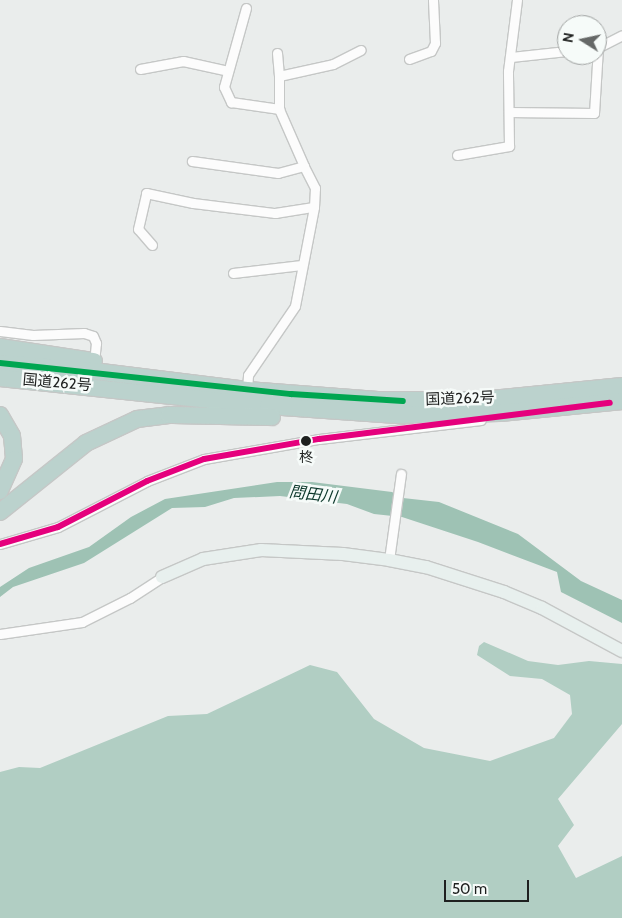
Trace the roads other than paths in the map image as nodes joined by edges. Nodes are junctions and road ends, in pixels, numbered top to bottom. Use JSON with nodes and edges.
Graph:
{"nodes":[{"id":1,"x":433,"y":0,"type":"edge"},
{"id":2,"x":517,"y":0,"type":"edge"},
{"id":3,"x":246,"y":8,"type":"dead end"},
{"id":4,"x":622,"y":35,"type":"edge"},
{"id":5,"x":607,"y":43,"type":"edge"},
{"id":6,"x":361,"y":50,"type":"dead end"},
{"id":7,"x":557,"y":52,"type":"edge"},
{"id":8,"x":278,"y":53,"type":"dead end"},
{"id":9,"x":511,"y":57,"type":"junction"},
{"id":10,"x":409,"y":60,"type":"dead end"},
{"id":11,"x":596,"y":65,"type":"edge"},
{"id":12,"x":140,"y":68,"type":"dead end"},
{"id":13,"x":228,"y":71,"type":"junction"},
{"id":14,"x":279,"y":76,"type":"junction"},
{"id":15,"x":279,"y":109,"type":"junction"},
{"id":16,"x":508,"y":112,"type":"junction"},
{"id":17,"x":457,"y":155,"type":"dead end"},
{"id":18,"x":192,"y":161,"type":"dead end"},
{"id":19,"x":304,"y":166,"type":"junction"},
{"id":20,"x":314,"y":208,"type":"junction"},
{"id":21,"x":152,"y":245,"type":"dead end"},
{"id":22,"x":302,"y":265,"type":"junction"},
{"id":23,"x":233,"y":273,"type":"dead end"},
{"id":24,"x":0,"y":331,"type":"edge"},
{"id":25,"x":0,"y":348,"type":"edge"},
{"id":26,"x":0,"y":363,"type":"edge"},
{"id":27,"x":94,"y":366,"type":"junction"},
{"id":28,"x":0,"y":378,"type":"edge"},
{"id":29,"x":622,"y":386,"type":"edge"},
{"id":30,"x":247,"y":390,"type":"junction"},
{"id":31,"x":616,"y":402,"type":"edge"},
{"id":32,"x":382,"y":414,"type":"junction"},
{"id":33,"x":0,"y":415,"type":"edge"},
{"id":34,"x":400,"y":476,"type":"dead end"},
{"id":35,"x":0,"y":491,"type":"edge"},
{"id":36,"x":0,"y":512,"type":"edge"},
{"id":37,"x":0,"y":544,"type":"edge"},
{"id":38,"x":389,"y":557,"type":"junction"},
{"id":39,"x":162,"y":577,"type":"joint"},
{"id":40,"x":0,"y":634,"type":"edge"},
{"id":41,"x":622,"y":651,"type":"edge"}],
"edges":[{"from":1,"to":10,"type":"street"},
{"from":2,"to":9,"type":"street"},
{"from":3,"to":13,"type":"street"},
{"from":4,"to":5,"type":"street"},
{"from":6,"to":14,"type":"street"},
{"from":7,"to":9,"type":"street"},
{"from":8,"to":14,"type":"street"},
{"from":9,"to":16,"type":"street"},
{"from":11,"to":16,"type":"street"},
{"from":12,"to":13,"type":"street"},
{"from":13,"to":15,"type":"street"},
{"from":14,"to":15,"type":"street"},
{"from":15,"to":19,"type":"street"},
{"from":16,"to":17,"type":"street"},
{"from":18,"to":19,"type":"street"},
{"from":19,"to":20,"type":"street"},
{"from":20,"to":21,"type":"street"},
{"from":20,"to":22,"type":"street"},
{"from":22,"to":23,"type":"street"},
{"from":22,"to":30,"type":"street"},
{"from":24,"to":27,"type":"street"},
{"from":25,"to":27,"type":"highway"},
{"from":26,"to":27,"type":"highway","name":"国道262号"},
{"from":27,"to":30,"type":"highway","name":"国道262号"},
{"from":28,"to":32,"type":"highway","name":"国道262号"},
{"from":29,"to":30,"type":"highway","name":"国道262号"},
{"from":31,"to":32,"type":"highway","name":"国道262号"},
{"from":31,"to":37,"type":"street"},
{"from":32,"to":36,"type":"highway"},
{"from":33,"to":35,"type":"highway"},
{"from":34,"to":38,"type":"street"},
{"from":38,"to":39,"type":"street"},
{"from":38,"to":41,"type":"street"},
{"from":39,"to":40,"type":"street"}]}
